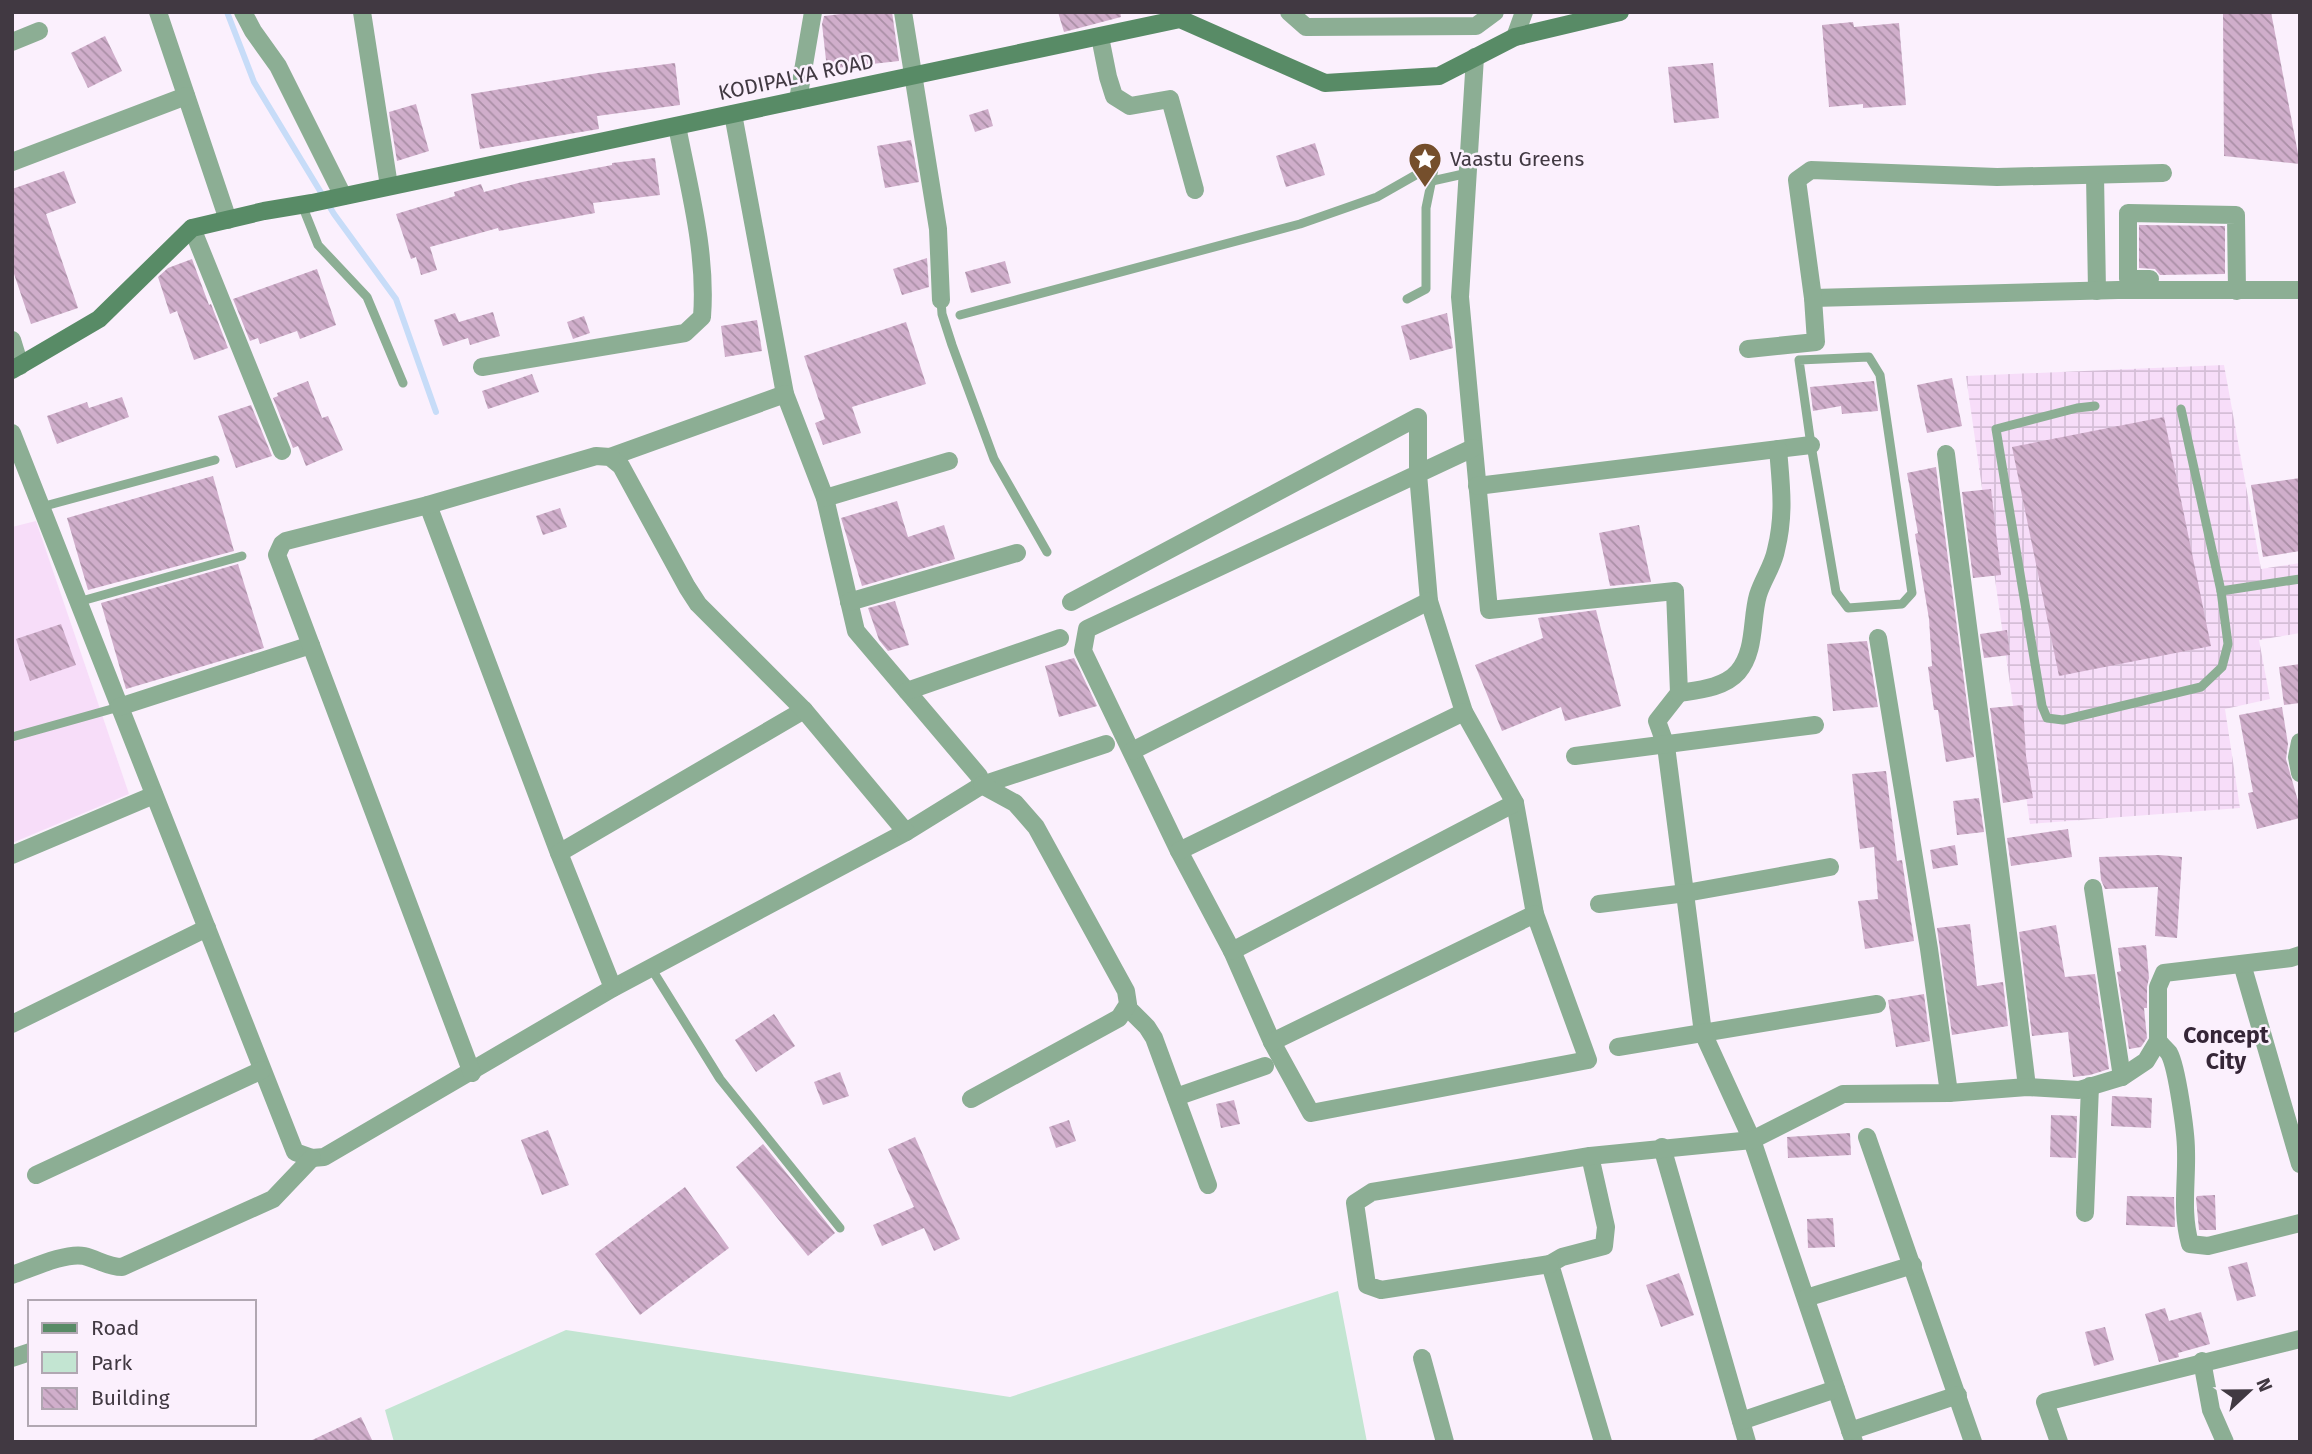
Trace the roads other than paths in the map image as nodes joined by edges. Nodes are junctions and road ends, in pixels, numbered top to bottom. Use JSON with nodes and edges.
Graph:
{"nodes":[{"id":1,"x":158,"y":12,"type":"edge"},
{"id":2,"x":243,"y":12,"type":"edge"},
{"id":3,"x":362,"y":12,"type":"edge"},
{"id":4,"x":813,"y":12,"type":"edge"},
{"id":5,"x":903,"y":12,"type":"edge"},
{"id":6,"x":1289,"y":12,"type":"edge"},
{"id":7,"x":1495,"y":12,"type":"edge"},
{"id":8,"x":1524,"y":12,"type":"edge"},
{"id":9,"x":1619,"y":12,"type":"edge"},
{"id":10,"x":38,"y":31,"type":"dead end"},
{"id":11,"x":1100,"y":37,"type":"junction"},
{"id":12,"x":1515,"y":37,"type":"junction"},
{"id":13,"x":12,"y":42,"type":"edge"},
{"id":14,"x":1475,"y":57,"type":"junction"},
{"id":15,"x":913,"y":76,"type":"junction"},
{"id":16,"x":186,"y":96,"type":"junction"},
{"id":17,"x":798,"y":100,"type":"junction"},
{"id":18,"x":733,"y":114,"type":"junction"},
{"id":19,"x":677,"y":126,"type":"junction"},
{"id":20,"x":12,"y":162,"type":"edge"},
{"id":21,"x":1468,"y":173,"type":"junction"},
{"id":22,"x":2163,"y":173,"type":"dead end"},
{"id":23,"x":2095,"y":175,"type":"junction"},
{"id":24,"x":1432,"y":181,"type":"junction"},
{"id":25,"x":389,"y":186,"type":"junction"},
{"id":26,"x":1195,"y":190,"type":"dead end"},
{"id":27,"x":341,"y":197,"type":"junction"},
{"id":28,"x":307,"y":204,"type":"junction"},
{"id":29,"x":228,"y":220,"type":"junction"},
{"id":30,"x":192,"y":228,"type":"junction"},
{"id":31,"x":2237,"y":286,"type":"junction"},
{"id":32,"x":2300,"y":290,"type":"edge"},
{"id":33,"x":2097,"y":291,"type":"junction"},
{"id":34,"x":1813,"y":298,"type":"junction"},
{"id":35,"x":1406,"y":299,"type":"dead end"},
{"id":36,"x":941,"y":300,"type":"joint"},
{"id":37,"x":960,"y":315,"type":"dead end"},
{"id":38,"x":12,"y":340,"type":"edge"},
{"id":39,"x":1748,"y":349,"type":"dead end"},
{"id":40,"x":482,"y":367,"type":"dead end"},
{"id":41,"x":16,"y":368,"type":"edge"},
{"id":42,"x":403,"y":383,"type":"dead end"},
{"id":43,"x":785,"y":394,"type":"junction"},
{"id":44,"x":2095,"y":406,"type":"dead end"},
{"id":45,"x":2181,"y":409,"type":"dead end"},
{"id":46,"x":12,"y":433,"type":"edge"},
{"id":47,"x":1811,"y":445,"type":"junction"},
{"id":48,"x":1473,"y":447,"type":"junction"},
{"id":49,"x":1777,"y":449,"type":"junction"},
{"id":50,"x":282,"y":451,"type":"dead end"},
{"id":51,"x":1945,"y":454,"type":"dead end"},
{"id":52,"x":610,"y":457,"type":"junction"},
{"id":53,"x":215,"y":460,"type":"dead end"},
{"id":54,"x":949,"y":461,"type":"dead end"},
{"id":55,"x":1418,"y":474,"type":"junction"},
{"id":56,"x":1477,"y":486,"type":"junction"},
{"id":57,"x":825,"y":498,"type":"junction"},
{"id":58,"x":428,"y":505,"type":"junction"},
{"id":59,"x":41,"y":507,"type":"junction"},
{"id":60,"x":1047,"y":552,"type":"dead end"},
{"id":61,"x":1017,"y":554,"type":"dead end"},
{"id":62,"x":242,"y":555,"type":"dead end"},
{"id":63,"x":2300,"y":579,"type":"edge"},
{"id":64,"x":2221,"y":591,"type":"junction"},
{"id":65,"x":1429,"y":601,"type":"junction"},
{"id":66,"x":78,"y":602,"type":"junction"},
{"id":67,"x":849,"y":602,"type":"junction"},
{"id":68,"x":1071,"y":602,"type":"dead end"},
{"id":69,"x":1060,"y":638,"type":"dead end"},
{"id":70,"x":1878,"y":638,"type":"dead end"},
{"id":71,"x":311,"y":645,"type":"junction"},
{"id":72,"x":906,"y":691,"type":"junction"},
{"id":73,"x":1679,"y":693,"type":"junction"},
{"id":74,"x":119,"y":707,"type":"junction"},
{"id":75,"x":804,"y":710,"type":"junction"},
{"id":76,"x":1464,"y":712,"type":"junction"},
{"id":77,"x":1815,"y":725,"type":"dead end"},
{"id":78,"x":12,"y":737,"type":"edge"},
{"id":79,"x":2300,"y":742,"type":"edge"},
{"id":80,"x":1106,"y":744,"type":"dead end"},
{"id":81,"x":1666,"y":746,"type":"junction"},
{"id":82,"x":1132,"y":751,"type":"junction"},
{"id":83,"x":1575,"y":756,"type":"dead end"},
{"id":84,"x":2300,"y":773,"type":"edge"},
{"id":85,"x":982,"y":785,"type":"junction"},
{"id":86,"x":155,"y":795,"type":"junction"},
{"id":87,"x":1515,"y":803,"type":"junction"},
{"id":88,"x":906,"y":832,"type":"junction"},
{"id":89,"x":1179,"y":851,"type":"junction"},
{"id":90,"x":559,"y":853,"type":"junction"},
{"id":91,"x":12,"y":855,"type":"edge"},
{"id":92,"x":1830,"y":867,"type":"dead end"},
{"id":93,"x":2093,"y":888,"type":"dead end"},
{"id":94,"x":1686,"y":893,"type":"junction"},
{"id":95,"x":1599,"y":904,"type":"dead end"},
{"id":96,"x":1535,"y":914,"type":"junction"},
{"id":97,"x":207,"y":928,"type":"junction"},
{"id":98,"x":1232,"y":951,"type":"junction"},
{"id":99,"x":2300,"y":955,"type":"edge"},
{"id":100,"x":2242,"y":964,"type":"junction"},
{"id":101,"x":651,"y":968,"type":"junction"},
{"id":102,"x":613,"y":988,"type":"junction"},
{"id":103,"x":1877,"y":1004,"type":"dead end"},
{"id":104,"x":1127,"y":1007,"type":"junction"},
{"id":105,"x":12,"y":1024,"type":"edge"},
{"id":106,"x":1703,"y":1033,"type":"junction"},
{"id":107,"x":1272,"y":1041,"type":"junction"},
{"id":108,"x":2158,"y":1041,"type":"junction"},
{"id":109,"x":1618,"y":1046,"type":"dead end"},
{"id":110,"x":1265,"y":1066,"type":"dead end"},
{"id":111,"x":262,"y":1070,"type":"junction"},
{"id":112,"x":472,"y":1073,"type":"junction"},
{"id":113,"x":2122,"y":1077,"type":"junction"},
{"id":114,"x":2090,"y":1086,"type":"junction"},
{"id":115,"x":2027,"y":1087,"type":"junction"},
{"id":116,"x":1949,"y":1093,"type":"junction"},
{"id":117,"x":1176,"y":1097,"type":"junction"},
{"id":118,"x":971,"y":1099,"type":"dead end"},
{"id":119,"x":1867,"y":1137,"type":"dead end"},
{"id":120,"x":1752,"y":1140,"type":"junction"},
{"id":121,"x":1662,"y":1147,"type":"junction"},
{"id":122,"x":1590,"y":1156,"type":"junction"},
{"id":123,"x":312,"y":1158,"type":"junction"},
{"id":124,"x":2300,"y":1164,"type":"edge"},
{"id":125,"x":36,"y":1175,"type":"dead end"},
{"id":126,"x":1208,"y":1185,"type":"dead end"},
{"id":127,"x":2085,"y":1213,"type":"dead end"},
{"id":128,"x":2300,"y":1223,"type":"edge"},
{"id":129,"x":840,"y":1228,"type":"dead end"},
{"id":130,"x":1550,"y":1264,"type":"junction"},
{"id":131,"x":1913,"y":1265,"type":"junction"},
{"id":132,"x":12,"y":1275,"type":"edge"},
{"id":133,"x":1806,"y":1298,"type":"junction"},
{"id":134,"x":2300,"y":1339,"type":"edge"},
{"id":135,"x":1422,"y":1358,"type":"dead end"},
{"id":136,"x":2202,"y":1361,"type":"junction"},
{"id":137,"x":1836,"y":1389,"type":"junction"},
{"id":138,"x":1958,"y":1395,"type":"junction"},
{"id":139,"x":1741,"y":1421,"type":"junction"},
{"id":140,"x":1852,"y":1436,"type":"edge"},
{"id":141,"x":1446,"y":1442,"type":"edge"},
{"id":142,"x":1603,"y":1442,"type":"edge"},
{"id":143,"x":1747,"y":1442,"type":"edge"},
{"id":144,"x":1973,"y":1442,"type":"edge"},
{"id":145,"x":2059,"y":1442,"type":"edge"},
{"id":146,"x":2225,"y":1442,"type":"edge"}],
"edges":[{"from":1,"to":16,"type":"street"},
{"from":2,"to":27,"type":"street"},
{"from":3,"to":25,"type":"street"},
{"from":4,"to":17,"type":"street"},
{"from":5,"to":15,"type":"street"},
{"from":6,"to":7,"type":"street"},
{"from":8,"to":12,"type":"street"},
{"from":9,"to":12,"type":"main road","name":"KODIPALYA ROAD"},
{"from":10,"to":13,"type":"street"},
{"from":11,"to":14,"type":"main road","name":"KODIPALYA ROAD"},
{"from":11,"to":15,"type":"main road","name":"KODIPALYA ROAD"},
{"from":11,"to":26,"type":"street"},
{"from":12,"to":14,"type":"main road","name":"KODIPALYA ROAD"},
{"from":14,"to":21,"type":"street"},
{"from":15,"to":17,"type":"main road","name":"KODIPALYA ROAD"},
{"from":15,"to":36,"type":"street"},
{"from":16,"to":20,"type":"street"},
{"from":16,"to":29,"type":"street"},
{"from":17,"to":18,"type":"main road","name":"KODIPALYA ROAD"},
{"from":18,"to":19,"type":"main road","name":"KODIPALYA ROAD"},
{"from":18,"to":43,"type":"street"},
{"from":19,"to":25,"type":"main road","name":"KODIPALYA ROAD"},
{"from":19,"to":40,"type":"street"},
{"from":21,"to":24,"type":"lane"},
{"from":21,"to":48,"type":"street"},
{"from":22,"to":23,"type":"street"},
{"from":23,"to":33,"type":"street"},
{"from":23,"to":34,"type":"street"},
{"from":24,"to":35,"type":"lane"},
{"from":24,"to":37,"type":"lane"},
{"from":25,"to":27,"type":"main road","name":"KODIPALYA ROAD"},
{"from":27,"to":28,"type":"main road","name":"KODIPALYA ROAD"},
{"from":28,"to":29,"type":"main road","name":"KODIPALYA ROAD"},
{"from":28,"to":42,"type":"lane"},
{"from":29,"to":30,"type":"main road","name":"KODIPALYA ROAD"},
{"from":30,"to":41,"type":"main road"},
{"from":30,"to":50,"type":"street"},
{"from":31,"to":31,"type":"street"},
{"from":31,"to":32,"type":"street"},
{"from":31,"to":33,"type":"street"},
{"from":33,"to":34,"type":"street"},
{"from":34,"to":39,"type":"street"},
{"from":36,"to":60,"type":"lane"},
{"from":38,"to":41,"type":"street"},
{"from":43,"to":52,"type":"street"},
{"from":43,"to":57,"type":"street"},
{"from":44,"to":64,"type":"lane"},
{"from":45,"to":64,"type":"lane"},
{"from":46,"to":59,"type":"street"},
{"from":47,"to":47,"type":"lane"},
{"from":47,"to":49,"type":"street"},
{"from":48,"to":55,"type":"street"},
{"from":48,"to":56,"type":"street"},
{"from":49,"to":56,"type":"street"},
{"from":49,"to":73,"type":"street"},
{"from":51,"to":115,"type":"street"},
{"from":52,"to":58,"type":"street"},
{"from":52,"to":75,"type":"street"},
{"from":53,"to":59,"type":"lane"},
{"from":54,"to":57,"type":"street"},
{"from":55,"to":65,"type":"street"},
{"from":55,"to":68,"type":"street"},
{"from":55,"to":82,"type":"street"},
{"from":56,"to":73,"type":"street"},
{"from":57,"to":67,"type":"street"},
{"from":58,"to":71,"type":"street"},
{"from":58,"to":90,"type":"street"},
{"from":59,"to":66,"type":"street"},
{"from":61,"to":67,"type":"street"},
{"from":62,"to":66,"type":"lane"},
{"from":63,"to":64,"type":"lane"},
{"from":65,"to":76,"type":"street"},
{"from":65,"to":82,"type":"street"},
{"from":66,"to":74,"type":"street"},
{"from":67,"to":72,"type":"street"},
{"from":69,"to":72,"type":"street"},
{"from":70,"to":116,"type":"street"},
{"from":71,"to":74,"type":"street"},
{"from":71,"to":112,"type":"street"},
{"from":72,"to":85,"type":"street"},
{"from":73,"to":81,"type":"street"},
{"from":74,"to":78,"type":"lane"},
{"from":74,"to":86,"type":"street"},
{"from":75,"to":88,"type":"street"},
{"from":75,"to":90,"type":"street"},
{"from":76,"to":87,"type":"street"},
{"from":76,"to":89,"type":"street"},
{"from":77,"to":81,"type":"street"},
{"from":79,"to":84,"type":"street"},
{"from":80,"to":85,"type":"street"},
{"from":81,"to":83,"type":"street"},
{"from":81,"to":94,"type":"street"},
{"from":82,"to":89,"type":"street"},
{"from":85,"to":88,"type":"street"},
{"from":85,"to":104,"type":"street"},
{"from":86,"to":91,"type":"street"},
{"from":86,"to":97,"type":"street"},
{"from":87,"to":96,"type":"street"},
{"from":87,"to":98,"type":"street"},
{"from":88,"to":101,"type":"street"},
{"from":89,"to":98,"type":"street"},
{"from":90,"to":102,"type":"street"},
{"from":92,"to":94,"type":"street"},
{"from":93,"to":113,"type":"street"},
{"from":94,"to":95,"type":"street"},
{"from":94,"to":106,"type":"street"},
{"from":96,"to":107,"type":"street"},
{"from":96,"to":107,"type":"street"},
{"from":97,"to":105,"type":"street"},
{"from":97,"to":111,"type":"street"},
{"from":98,"to":107,"type":"street"},
{"from":99,"to":100,"type":"street"},
{"from":100,"to":108,"type":"street"},
{"from":100,"to":124,"type":"street"},
{"from":101,"to":102,"type":"street"},
{"from":101,"to":129,"type":"lane"},
{"from":102,"to":112,"type":"street"},
{"from":103,"to":106,"type":"street"},
{"from":104,"to":117,"type":"street"},
{"from":104,"to":118,"type":"street"},
{"from":106,"to":109,"type":"street"},
{"from":106,"to":120,"type":"street"},
{"from":108,"to":113,"type":"street"},
{"from":108,"to":128,"type":"street"},
{"from":110,"to":117,"type":"street"},
{"from":111,"to":123,"type":"street"},
{"from":111,"to":125,"type":"street"},
{"from":112,"to":123,"type":"street"},
{"from":113,"to":114,"type":"street"},
{"from":114,"to":115,"type":"street"},
{"from":114,"to":127,"type":"street"},
{"from":115,"to":116,"type":"street"},
{"from":116,"to":120,"type":"street"},
{"from":117,"to":126,"type":"street"},
{"from":119,"to":131,"type":"street"},
{"from":120,"to":121,"type":"street"},
{"from":120,"to":133,"type":"street"},
{"from":121,"to":122,"type":"street"},
{"from":121,"to":139,"type":"street"},
{"from":122,"to":130,"type":"street"},
{"from":122,"to":130,"type":"street"},
{"from":123,"to":132,"type":"street"},
{"from":130,"to":142,"type":"street"},
{"from":131,"to":133,"type":"street"},
{"from":131,"to":138,"type":"street"},
{"from":133,"to":137,"type":"street"},
{"from":134,"to":136,"type":"street"},
{"from":135,"to":141,"type":"street"},
{"from":136,"to":145,"type":"street"},
{"from":136,"to":146,"type":"street"},
{"from":137,"to":139,"type":"street"},
{"from":137,"to":140,"type":"street"},
{"from":138,"to":140,"type":"street"},
{"from":138,"to":144,"type":"street"},
{"from":139,"to":143,"type":"street"}]}
